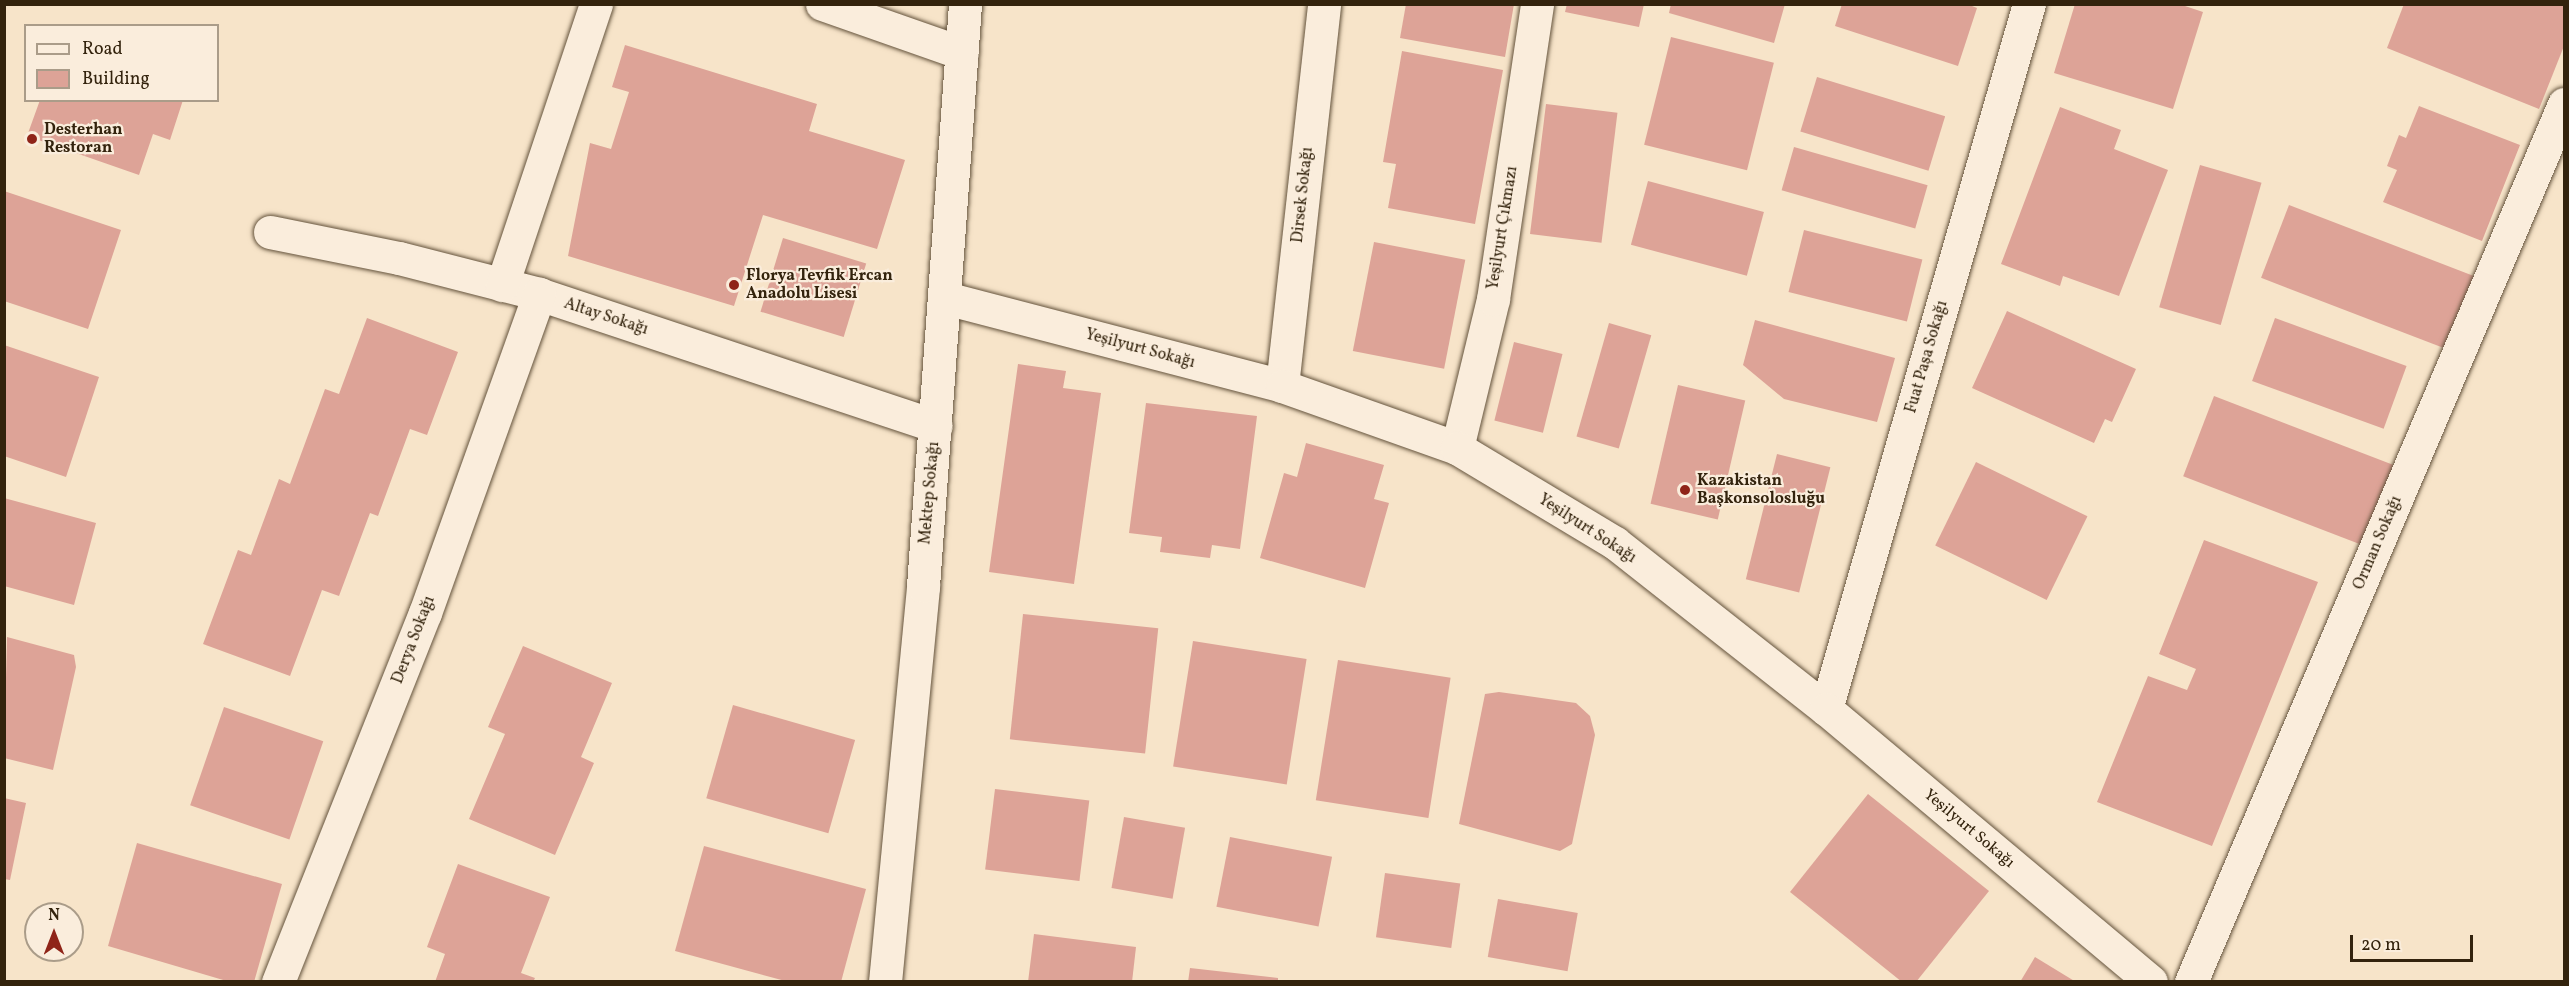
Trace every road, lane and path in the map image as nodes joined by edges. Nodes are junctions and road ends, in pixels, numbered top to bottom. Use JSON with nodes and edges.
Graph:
{"nodes":[{"id":1,"x":596,"y":4,"type":"edge"},
{"id":2,"x":822,"y":4,"type":"edge"},
{"id":3,"x":965,"y":4,"type":"edge"},
{"id":4,"x":1324,"y":4,"type":"edge"},
{"id":5,"x":1537,"y":4,"type":"edge"},
{"id":6,"x":2029,"y":4,"type":"edge"},
{"id":7,"x":962,"y":53,"type":"junction"},
{"id":8,"x":2565,"y":104,"type":"edge"},
{"id":9,"x":270,"y":232,"type":"dead end"},
{"id":10,"x":502,"y":285,"type":"junction"},
{"id":11,"x":539,"y":294,"type":"junction"},
{"id":12,"x":945,"y":298,"type":"junction"},
{"id":13,"x":1282,"y":386,"type":"junction"},
{"id":14,"x":936,"y":426,"type":"junction"},
{"id":15,"x":1457,"y":448,"type":"junction"},
{"id":16,"x":1826,"y":710,"type":"junction"},
{"id":17,"x":278,"y":981,"type":"edge"},
{"id":18,"x":885,"y":981,"type":"edge"},
{"id":19,"x":2151,"y":981,"type":"edge"},
{"id":20,"x":2191,"y":981,"type":"edge"}],
"edges":[{"from":1,"to":10,"type":"street"},
{"from":2,"to":7,"type":"street"},
{"from":3,"to":7,"type":"street","name":"Mektep Sokağı"},
{"from":4,"to":13,"type":"street","name":"Dirsek Sokağı"},
{"from":5,"to":15,"type":"street","name":"Yeşilyurt Çıkmazı"},
{"from":6,"to":16,"type":"street","name":"Fuat Paşa Sokağı"},
{"from":7,"to":12,"type":"street","name":"Mektep Sokağı"},
{"from":8,"to":20,"type":"street","name":"Orman Sokağı"},
{"from":9,"to":10,"type":"street","name":"Altay Sokağı"},
{"from":10,"to":11,"type":"street","name":"Altay Sokağı"},
{"from":11,"to":14,"type":"street","name":"Altay Sokağı"},
{"from":11,"to":17,"type":"street","name":"Derya Sokağı"},
{"from":12,"to":13,"type":"street","name":"Yeşilyurt Sokağı"},
{"from":12,"to":14,"type":"street","name":"Mektep Sokağı"},
{"from":13,"to":15,"type":"street","name":"Yeşilyurt Sokağı"},
{"from":14,"to":18,"type":"street","name":"Mektep Sokağı"},
{"from":15,"to":16,"type":"street","name":"Yeşilyurt Sokağı"},
{"from":16,"to":19,"type":"street","name":"Yeşilyurt Sokağı"}]}
